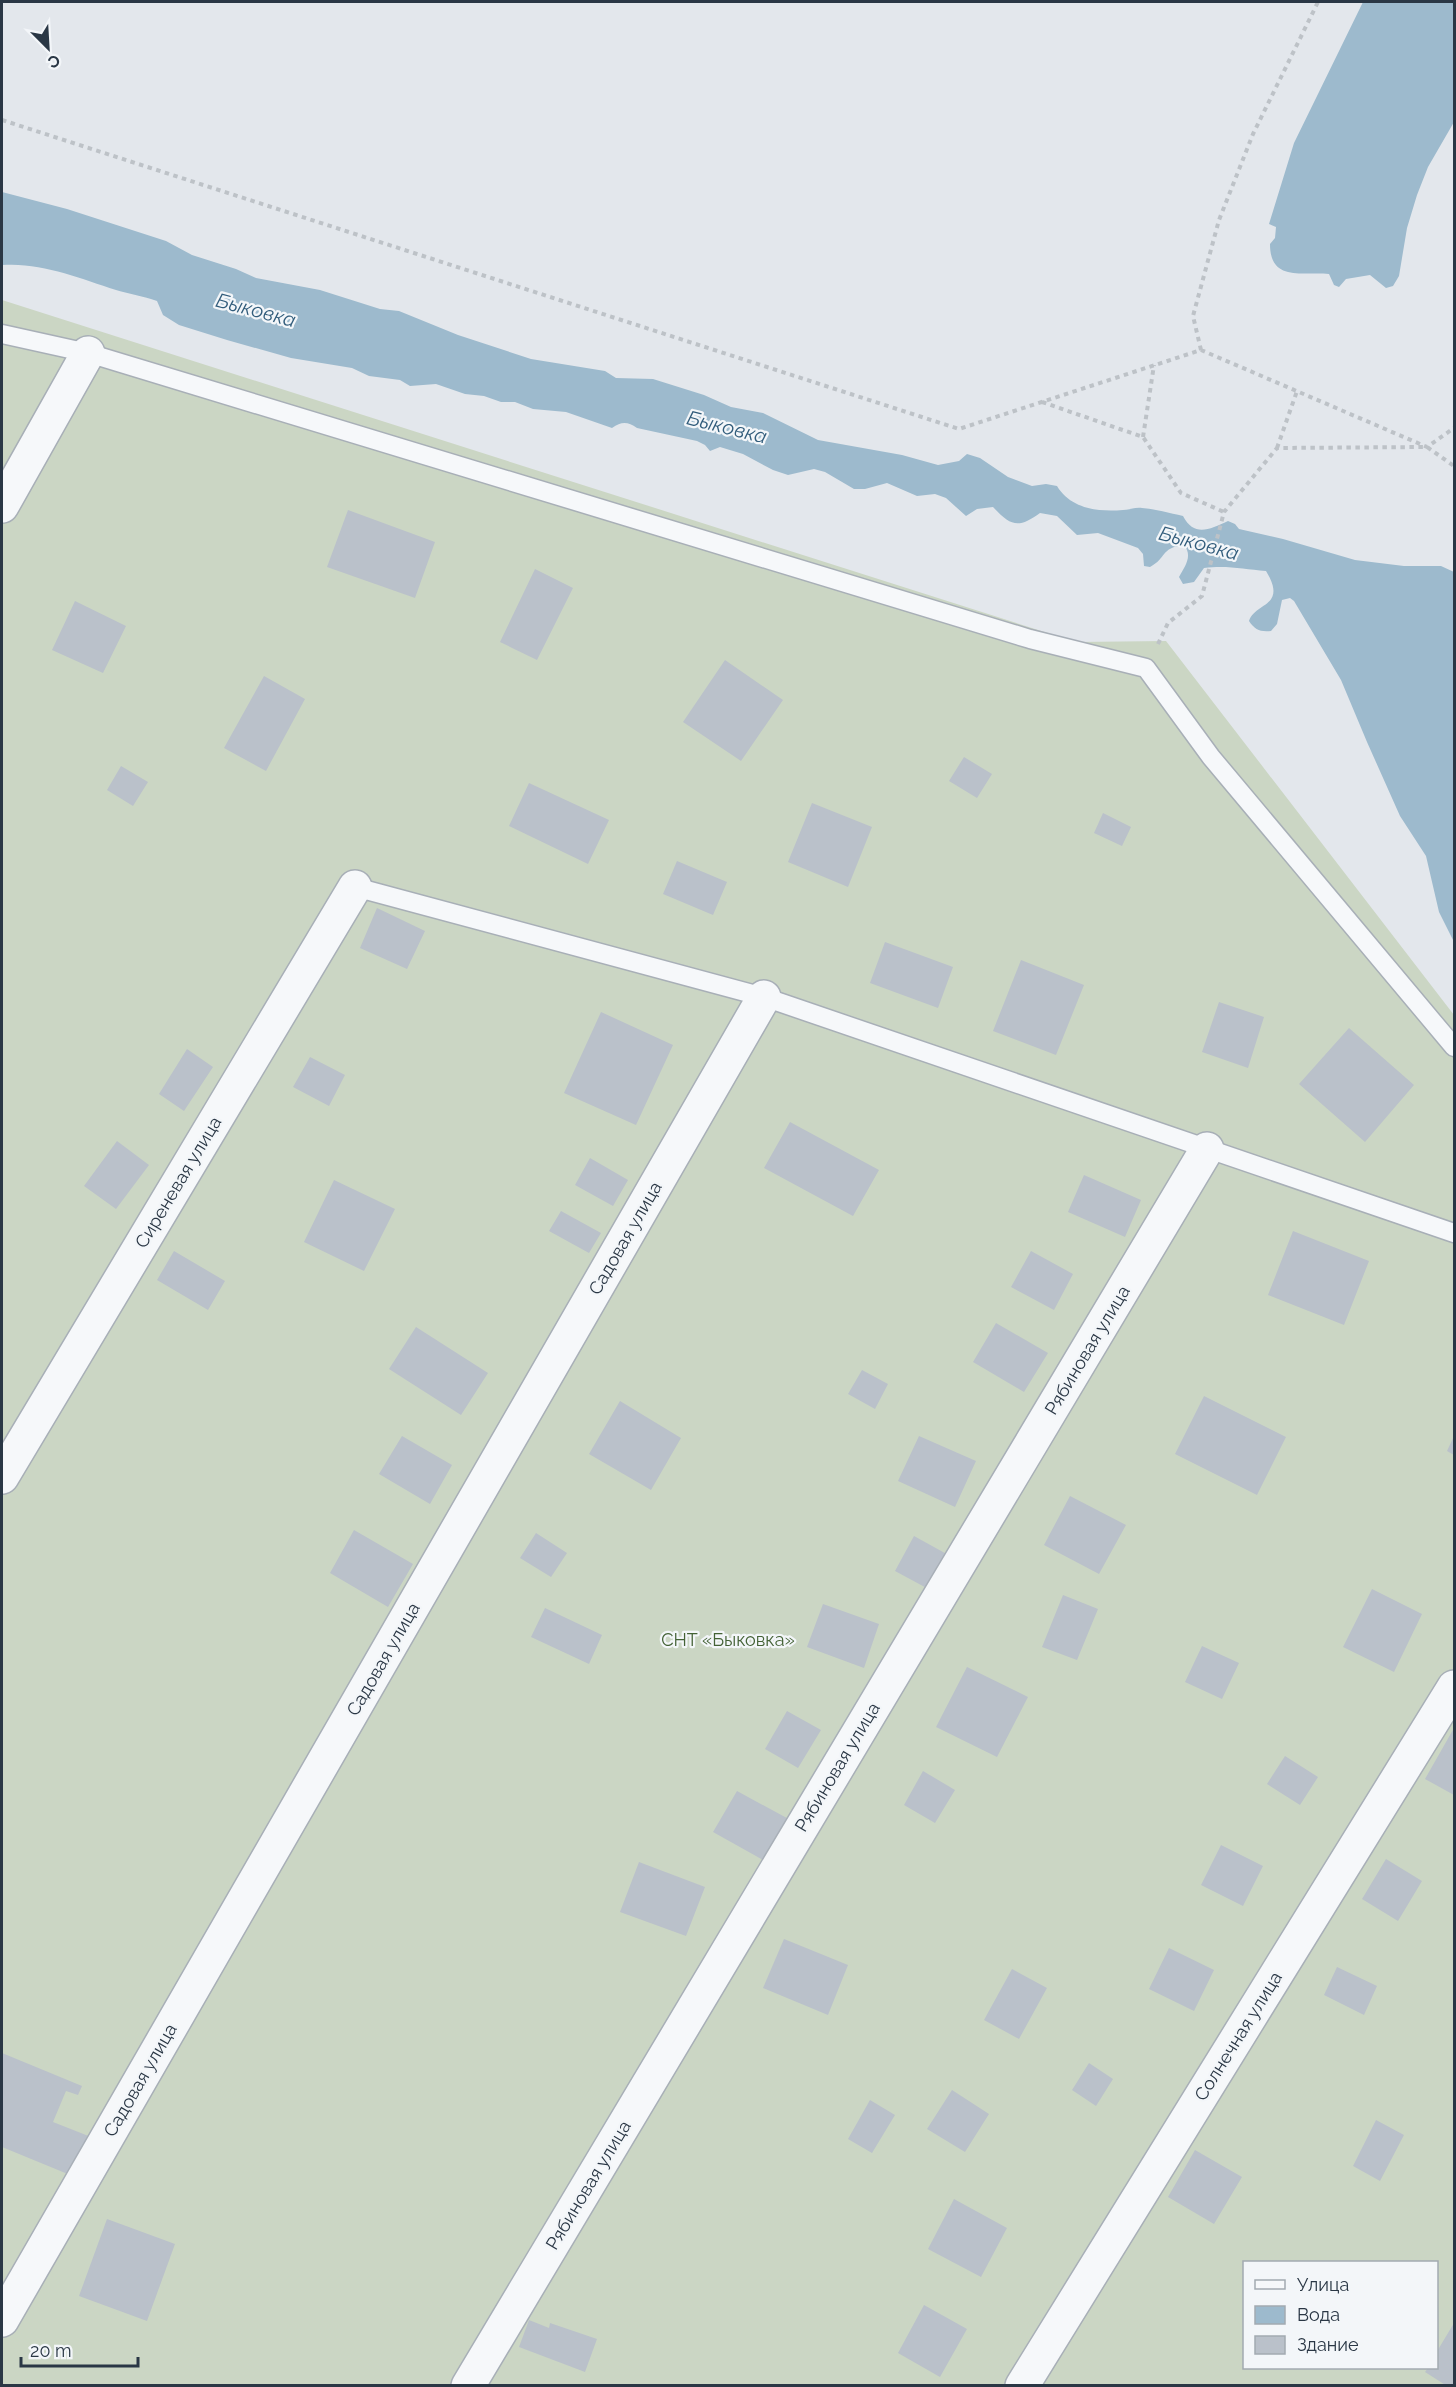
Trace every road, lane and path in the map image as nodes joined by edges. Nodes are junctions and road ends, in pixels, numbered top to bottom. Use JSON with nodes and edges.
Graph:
{"nodes":[{"id":1,"x":1318,"y":2,"type":"edge"},
{"id":2,"x":2,"y":120,"type":"edge"},
{"id":3,"x":2,"y":334,"type":"edge"},
{"id":4,"x":1201,"y":350,"type":"junction"},
{"id":5,"x":88,"y":353,"type":"junction"},
{"id":6,"x":1154,"y":365,"type":"junction"},
{"id":7,"x":1297,"y":391,"type":"junction"},
{"id":8,"x":1042,"y":402,"type":"junction"},
{"id":9,"x":1455,"y":428,"type":"edge"},
{"id":10,"x":1143,"y":437,"type":"junction"},
{"id":11,"x":1427,"y":447,"type":"junction"},
{"id":12,"x":1277,"y":448,"type":"junction"},
{"id":13,"x":1455,"y":465,"type":"edge"},
{"id":14,"x":2,"y":506,"type":"edge"},
{"id":15,"x":1224,"y":512,"type":"junction"},
{"id":16,"x":1146,"y":668,"type":"junction"},
{"id":17,"x":355,"y":887,"type":"joint"},
{"id":18,"x":764,"y":997,"type":"junction"},
{"id":19,"x":1455,"y":1047,"type":"edge"},
{"id":20,"x":1207,"y":1149,"type":"junction"},
{"id":21,"x":1455,"y":1233,"type":"edge"},
{"id":22,"x":2,"y":1477,"type":"edge"},
{"id":23,"x":1455,"y":1687,"type":"edge"},
{"id":24,"x":2,"y":2320,"type":"edge"},
{"id":25,"x":468,"y":2385,"type":"edge"},
{"id":26,"x":1022,"y":2385,"type":"edge"}],
"edges":[{"from":1,"to":4,"type":"path"},
{"from":2,"to":8,"type":"path"},
{"from":3,"to":5,"type":"lane"},
{"from":4,"to":6,"type":"path"},
{"from":4,"to":7,"type":"path"},
{"from":5,"to":14,"type":"street"},
{"from":5,"to":16,"type":"lane"},
{"from":6,"to":8,"type":"path"},
{"from":6,"to":10,"type":"path"},
{"from":7,"to":11,"type":"path"},
{"from":7,"to":12,"type":"path"},
{"from":8,"to":10,"type":"path"},
{"from":9,"to":11,"type":"path"},
{"from":10,"to":15,"type":"path"},
{"from":11,"to":12,"type":"path"},
{"from":11,"to":13,"type":"path"},
{"from":12,"to":15,"type":"path"},
{"from":15,"to":16,"type":"path"},
{"from":16,"to":19,"type":"lane"},
{"from":17,"to":18,"type":"lane"},
{"from":17,"to":22,"type":"street","name":"Сиреневая улица"},
{"from":18,"to":20,"type":"lane"},
{"from":18,"to":24,"type":"street","name":"Садовая улица"},
{"from":20,"to":21,"type":"lane"},
{"from":20,"to":25,"type":"street","name":"Рябиновая улица"},
{"from":23,"to":26,"type":"street","name":"Солнечная улица"}]}
